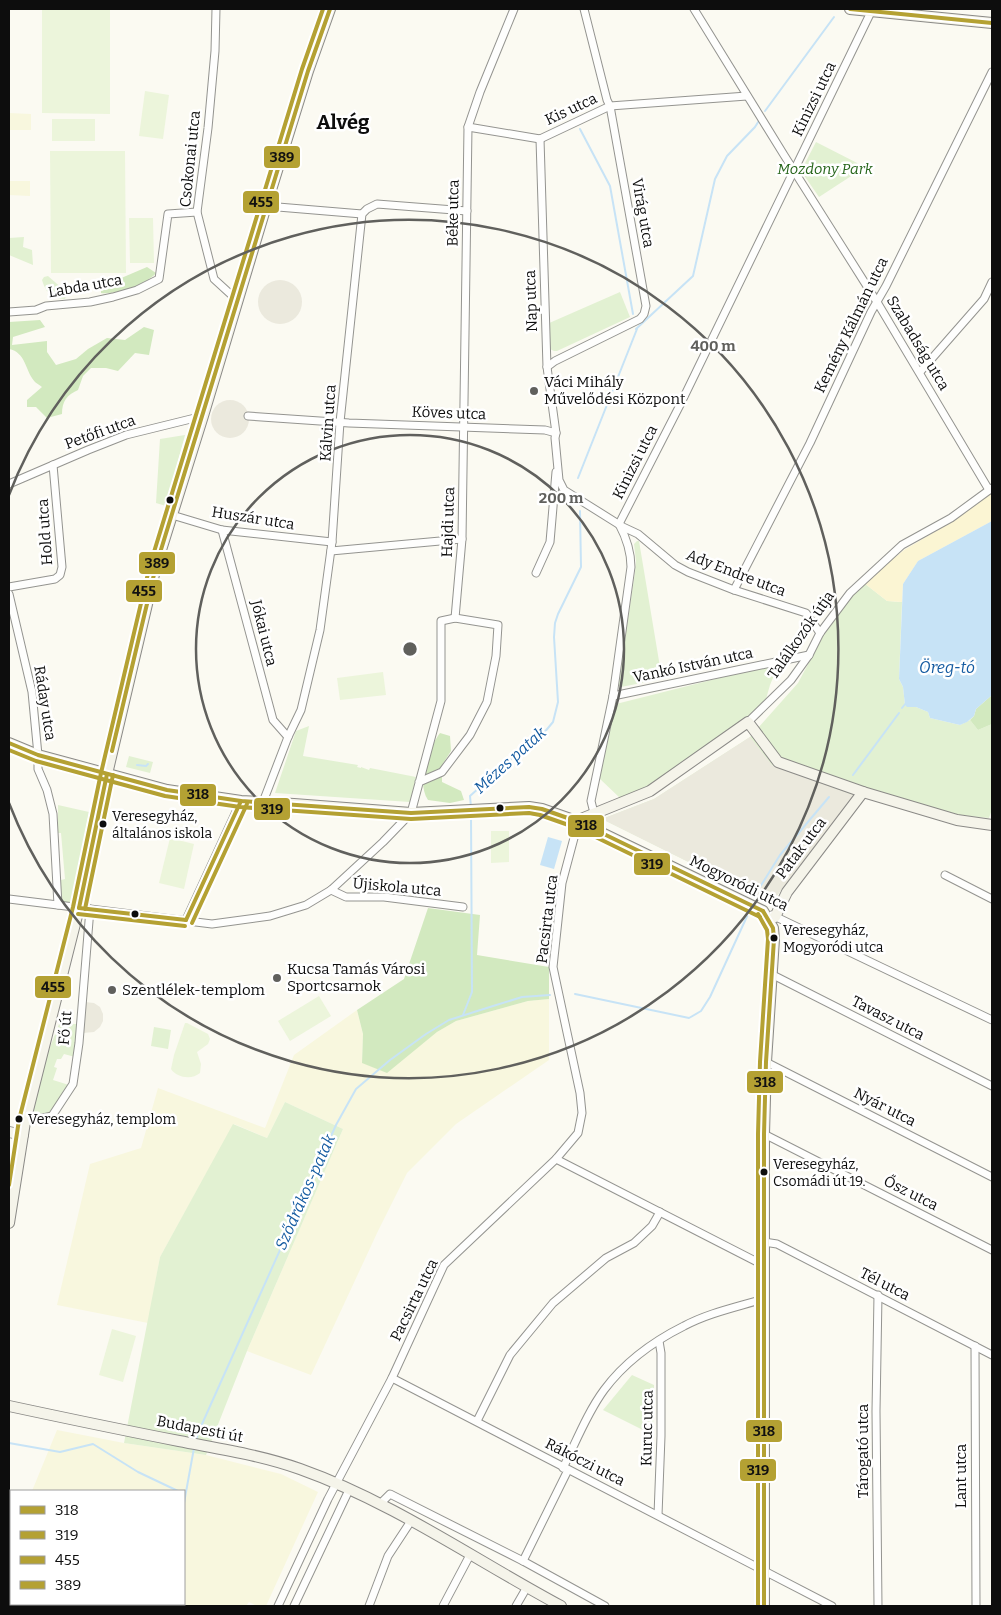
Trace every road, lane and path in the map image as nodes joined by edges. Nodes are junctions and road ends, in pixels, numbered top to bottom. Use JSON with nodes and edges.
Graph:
{"nodes":[{"id":1,"x":216,"y":9,"type":"edge"},
{"id":2,"x":330,"y":9,"type":"edge"},
{"id":3,"x":514,"y":9,"type":"edge"},
{"id":4,"x":584,"y":9,"type":"edge"},
{"id":5,"x":694,"y":9,"type":"edge"},
{"id":6,"x":850,"y":9,"type":"edge"},
{"id":7,"x":872,"y":12,"type":"junction"},
{"id":8,"x":992,"y":23,"type":"edge"},
{"id":9,"x":992,"y":72,"type":"edge"},
{"id":10,"x":747,"y":96,"type":"junction"},
{"id":11,"x":610,"y":106,"type":"junction"},
{"id":12,"x":468,"y":126,"type":"junction"},
{"id":13,"x":540,"y":138,"type":"junction"},
{"id":14,"x":794,"y":169,"type":"junction"},
{"id":15,"x":266,"y":206,"type":"junction"},
{"id":16,"x":466,"y":211,"type":"junction"},
{"id":17,"x":197,"y":212,"type":"junction"},
{"id":18,"x":362,"y":214,"type":"junction"},
{"id":19,"x":992,"y":282,"type":"edge"},
{"id":20,"x":238,"y":301,"type":"junction"},
{"id":21,"x":877,"y":302,"type":"junction"},
{"id":22,"x":9,"y":312,"type":"edge"},
{"id":23,"x":547,"y":367,"type":"junction"},
{"id":24,"x":920,"y":372,"type":"junction"},
{"id":25,"x":203,"y":416,"type":"junction"},
{"id":26,"x":248,"y":416,"type":"dead end"},
{"id":27,"x":340,"y":422,"type":"junction"},
{"id":28,"x":465,"y":427,"type":"junction"},
{"id":29,"x":556,"y":432,"type":"junction"},
{"id":30,"x":557,"y":462,"type":"junction"},
{"id":31,"x":53,"y":465,"type":"junction"},
{"id":32,"x":9,"y":484,"type":"edge"},
{"id":33,"x":990,"y":489,"type":"edge"},
{"id":34,"x":564,"y":490,"type":"joint"},
{"id":35,"x":172,"y":515,"type":"junction"},
{"id":36,"x":619,"y":524,"type":"junction"},
{"id":37,"x":222,"y":530,"type":"junction"},
{"id":38,"x":462,"y":539,"type":"junction"},
{"id":39,"x":332,"y":542,"type":"junction"},
{"id":40,"x":331,"y":551,"type":"junction"},
{"id":41,"x":536,"y":573,"type":"dead end"},
{"id":42,"x":9,"y":587,"type":"edge"},
{"id":43,"x":734,"y":590,"type":"junction"},
{"id":44,"x":9,"y":594,"type":"edge"},
{"id":45,"x":455,"y":618,"type":"junction"},
{"id":46,"x":820,"y":633,"type":"junction"},
{"id":47,"x":809,"y":655,"type":"junction"},
{"id":48,"x":613,"y":696,"type":"junction"},
{"id":49,"x":748,"y":722,"type":"junction"},
{"id":50,"x":288,"y":737,"type":"junction"},
{"id":51,"x":9,"y":743,"type":"edge"},
{"id":52,"x":38,"y":755,"type":"junction"},
{"id":53,"x":107,"y":774,"type":"junction"},
{"id":54,"x":419,"y":782,"type":"junction"},
{"id":55,"x":863,"y":792,"type":"junction"},
{"id":56,"x":241,"y":801,"type":"junction"},
{"id":57,"x":264,"y":802,"type":"junction"},
{"id":58,"x":411,"y":813,"type":"junction"},
{"id":59,"x":594,"y":813,"type":"junction"},
{"id":60,"x":580,"y":821,"type":"junction"},
{"id":61,"x":992,"y":825,"type":"edge"},
{"id":62,"x":945,"y":875,"type":"dead end"},
{"id":63,"x":331,"y":890,"type":"junction"},
{"id":64,"x":992,"y":898,"type":"edge"},
{"id":65,"x":9,"y":899,"type":"edge"},
{"id":66,"x":58,"y":905,"type":"junction"},
{"id":67,"x":463,"y":907,"type":"dead end"},
{"id":68,"x":79,"y":908,"type":"junction"},
{"id":69,"x":90,"y":909,"type":"junction"},
{"id":70,"x":763,"y":911,"type":"junction"},
{"id":71,"x":775,"y":917,"type":"junction"},
{"id":72,"x":186,"y":920,"type":"junction"},
{"id":73,"x":773,"y":928,"type":"junction"},
{"id":74,"x":771,"y":974,"type":"junction"},
{"id":75,"x":992,"y":1020,"type":"edge"},
{"id":76,"x":766,"y":1062,"type":"junction"},
{"id":77,"x":992,"y":1086,"type":"edge"},
{"id":78,"x":25,"y":1122,"type":"junction"},
{"id":79,"x":9,"y":1132,"type":"edge"},
{"id":80,"x":764,"y":1134,"type":"junction"},
{"id":81,"x":23,"y":1135,"type":"junction"},
{"id":82,"x":556,"y":1158,"type":"junction"},
{"id":83,"x":992,"y":1177,"type":"edge"},
{"id":84,"x":660,"y":1212,"type":"junction"},
{"id":85,"x":9,"y":1223,"type":"edge"},
{"id":86,"x":764,"y":1242,"type":"junction"},
{"id":87,"x":992,"y":1250,"type":"edge"},
{"id":88,"x":763,"y":1265,"type":"junction"},
{"id":89,"x":878,"y":1295,"type":"junction"},
{"id":90,"x":763,"y":1299,"type":"junction"},
{"id":91,"x":659,"y":1341,"type":"junction"},
{"id":92,"x":975,"y":1346,"type":"junction"},
{"id":93,"x":992,"y":1355,"type":"edge"},
{"id":94,"x":392,"y":1378,"type":"junction"},
{"id":95,"x":9,"y":1406,"type":"edge"},
{"id":96,"x":477,"y":1420,"type":"junction"},
{"id":97,"x":566,"y":1469,"type":"junction"},
{"id":98,"x":336,"y":1484,"type":"junction"},
{"id":99,"x":349,"y":1490,"type":"junction"},
{"id":100,"x":380,"y":1504,"type":"junction"},
{"id":101,"x":658,"y":1515,"type":"junction"},
{"id":102,"x":411,"y":1521,"type":"junction"},
{"id":103,"x":470,"y":1555,"type":"junction"},
{"id":104,"x":523,"y":1560,"type":"junction"},
{"id":105,"x":764,"y":1572,"type":"junction"},
{"id":106,"x":526,"y":1587,"type":"junction"},
{"id":107,"x":278,"y":1606,"type":"edge"},
{"id":108,"x":294,"y":1606,"type":"edge"},
{"id":109,"x":369,"y":1606,"type":"edge"},
{"id":110,"x":443,"y":1606,"type":"edge"},
{"id":111,"x":516,"y":1606,"type":"edge"},
{"id":112,"x":561,"y":1606,"type":"edge"},
{"id":113,"x":605,"y":1606,"type":"edge"},
{"id":114,"x":764,"y":1606,"type":"edge"},
{"id":115,"x":832,"y":1606,"type":"edge"},
{"id":116,"x":878,"y":1606,"type":"edge"},
{"id":117,"x":976,"y":1606,"type":"edge"}],
"edges":[{"from":1,"to":17,"type":"street","name":"Csokonai utca"},
{"from":2,"to":15,"type":"main road","name":"Fő út"},
{"from":3,"to":12,"type":"street","name":"Béke utca"},
{"from":4,"to":11,"type":"street","name":"Virág utca"},
{"from":5,"to":10,"type":"street","name":"Szabadság utca"},
{"from":6,"to":7,"type":"main road"},
{"from":7,"to":8,"type":"main road"},
{"from":7,"to":14,"type":"street","name":"Kinizsi utca"},
{"from":9,"to":21,"type":"street","name":"Kemény Kálmán utca"},
{"from":10,"to":11,"type":"street","name":"Kis utca"},
{"from":10,"to":14,"type":"street","name":"Szabadság utca"},
{"from":11,"to":13,"type":"street","name":"Kis utca"},
{"from":11,"to":23,"type":"street","name":"Virág utca"},
{"from":12,"to":13,"type":"street","name":"Kis utca"},
{"from":12,"to":16,"type":"street","name":"Béke utca"},
{"from":13,"to":23,"type":"street","name":"Nap utca"},
{"from":14,"to":21,"type":"street","name":"Szabadság utca"},
{"from":14,"to":36,"type":"street","name":"Kinizsi utca"},
{"from":15,"to":18,"type":"street"},
{"from":15,"to":20,"type":"main road","name":"Fő út"},
{"from":16,"to":18,"type":"street"},
{"from":16,"to":28,"type":"street","name":"Béke utca"},
{"from":17,"to":20,"type":"street","name":"Csokonai utca"},
{"from":17,"to":22,"type":"street","name":"Labda utca"},
{"from":18,"to":27,"type":"street","name":"Kálvin utca"},
{"from":19,"to":24,"type":"street"},
{"from":20,"to":25,"type":"main road","name":"Fő út"},
{"from":21,"to":24,"type":"street","name":"Szabadság utca"},
{"from":21,"to":43,"type":"street","name":"Kemény Kálmán utca"},
{"from":23,"to":29,"type":"street","name":"Nap utca"},
{"from":24,"to":33,"type":"street","name":"Szabadság utca"},
{"from":25,"to":31,"type":"street","name":"Petőfi utca"},
{"from":25,"to":35,"type":"main road","name":"Fő út"},
{"from":26,"to":27,"type":"street","name":"Köves utca"},
{"from":27,"to":28,"type":"street","name":"Köves utca"},
{"from":27,"to":39,"type":"street","name":"Kálvin utca"},
{"from":28,"to":29,"type":"street","name":"Köves utca"},
{"from":28,"to":38,"type":"street","name":"Hajdi utca"},
{"from":29,"to":30,"type":"street","name":"Nap utca"},
{"from":30,"to":34,"type":"street","name":"Nap utca"},
{"from":30,"to":41,"type":"street","name":"Nap utca"},
{"from":31,"to":32,"type":"street","name":"Petőfi utca"},
{"from":31,"to":42,"type":"street","name":"Hold utca"},
{"from":33,"to":46,"type":"street","name":"Találkozók útja"},
{"from":34,"to":36,"type":"street","name":"Ady Endre utca"},
{"from":35,"to":37,"type":"street","name":"Huszár utca"},
{"from":35,"to":53,"type":"main road","name":"Fő út"},
{"from":36,"to":43,"type":"street","name":"Ady Endre utca"},
{"from":36,"to":48,"type":"street"},
{"from":37,"to":39,"type":"street","name":"Huszár utca"},
{"from":37,"to":50,"type":"street","name":"Jókai utca"},
{"from":38,"to":40,"type":"street"},
{"from":38,"to":45,"type":"street","name":"Hajdi utca"},
{"from":39,"to":40,"type":"street","name":"Kálvin utca"},
{"from":40,"to":50,"type":"street","name":"Kálvin utca"},
{"from":43,"to":46,"type":"street","name":"Ady Endre utca"},
{"from":44,"to":52,"type":"street","name":"Ráday utca"},
{"from":45,"to":54,"type":"street"},
{"from":45,"to":54,"type":"street"},
{"from":46,"to":47,"type":"street","name":"Találkozók útja"},
{"from":47,"to":48,"type":"street","name":"Vankó István utca"},
{"from":47,"to":49,"type":"street","name":"Találkozók útja"},
{"from":48,"to":59,"type":"street"},
{"from":49,"to":55,"type":"main road"},
{"from":49,"to":59,"type":"main road","name":"Találkozók útja"},
{"from":50,"to":57,"type":"street","name":"Kálvin utca"},
{"from":51,"to":52,"type":"main road","name":"Mogyoródi utca"},
{"from":52,"to":53,"type":"main road","name":"Mogyoródi utca"},
{"from":52,"to":66,"type":"street","name":"Ráday utca"},
{"from":53,"to":56,"type":"main road","name":"Mogyoródi utca"},
{"from":53,"to":68,"type":"main road","name":"Fő út"},
{"from":54,"to":58,"type":"street"},
{"from":55,"to":61,"type":"main road"},
{"from":55,"to":71,"type":"main road","name":"Patak utca"},
{"from":56,"to":57,"type":"main road","name":"Mogyoródi utca"},
{"from":56,"to":72,"type":"street"},
{"from":57,"to":58,"type":"main road","name":"Mogyoródi utca"},
{"from":58,"to":60,"type":"main road","name":"Mogyoródi utca"},
{"from":58,"to":63,"type":"street","name":"Újiskola utca"},
{"from":59,"to":60,"type":"main road","name":"Találkozók útja"},
{"from":60,"to":70,"type":"main road","name":"Mogyoródi utca"},
{"from":60,"to":82,"type":"street","name":"Pacsirta utca"},
{"from":62,"to":64,"type":"street"},
{"from":63,"to":67,"type":"street","name":"Újiskola utca"},
{"from":63,"to":72,"type":"street","name":"Újiskola utca"},
{"from":65,"to":66,"type":"street","name":"Újiskola utca"},
{"from":66,"to":68,"type":"street","name":"Újiskola utca"},
{"from":68,"to":69,"type":"street","name":"Újiskola utca"},
{"from":68,"to":78,"type":"main road","name":"Fő út"},
{"from":69,"to":72,"type":"street","name":"Újiskola utca"},
{"from":69,"to":78,"type":"street","name":"Fő út"},
{"from":70,"to":71,"type":"street","name":"Mogyoródi utca"},
{"from":70,"to":73,"type":"main road"},
{"from":71,"to":73,"type":"street","name":"Patak utca"},
{"from":71,"to":75,"type":"street","name":"Mogyoródi utca"},
{"from":73,"to":74,"type":"main road"},
{"from":74,"to":76,"type":"main road"},
{"from":74,"to":77,"type":"street","name":"Tavasz utca"},
{"from":76,"to":80,"type":"main road"},
{"from":76,"to":83,"type":"street","name":"Nyár utca"},
{"from":78,"to":81,"type":"main road","name":"Fő út"},
{"from":79,"to":81,"type":"main road"},
{"from":80,"to":86,"type":"main road"},
{"from":80,"to":87,"type":"street","name":"Ősz utca"},
{"from":81,"to":85,"type":"main road","name":"Fő út"},
{"from":82,"to":84,"type":"street"},
{"from":82,"to":94,"type":"street","name":"Pacsirta utca"},
{"from":84,"to":88,"type":"street"},
{"from":84,"to":96,"type":"street"},
{"from":86,"to":88,"type":"main road"},
{"from":86,"to":89,"type":"street","name":"Tél utca"},
{"from":88,"to":90,"type":"main road"},
{"from":89,"to":92,"type":"street","name":"Tél utca"},
{"from":89,"to":116,"type":"street","name":"Tárogató utca"},
{"from":90,"to":91,"type":"street"},
{"from":90,"to":105,"type":"main road"},
{"from":91,"to":97,"type":"street"},
{"from":91,"to":101,"type":"street","name":"Kuruc utca"},
{"from":92,"to":93,"type":"street","name":"Tél utca"},
{"from":92,"to":117,"type":"street","name":"Lant utca"},
{"from":94,"to":96,"type":"street","name":"Rákóczi utca"},
{"from":94,"to":98,"type":"street","name":"Pacsirta utca"},
{"from":95,"to":98,"type":"main road","name":"Budapesti út"},
{"from":96,"to":97,"type":"street","name":"Rákóczi utca"},
{"from":97,"to":101,"type":"street","name":"Rákóczi utca"},
{"from":97,"to":104,"type":"street"},
{"from":98,"to":99,"type":"main road","name":"Budapesti út"},
{"from":98,"to":107,"type":"street","name":"Pacsirta utca"},
{"from":99,"to":100,"type":"main road","name":"Budapesti út"},
{"from":99,"to":108,"type":"street"},
{"from":100,"to":102,"type":"main road","name":"Budapesti út"},
{"from":100,"to":104,"type":"street"},
{"from":101,"to":105,"type":"street","name":"Rákóczi utca"},
{"from":102,"to":103,"type":"main road","name":"Budapesti út"},
{"from":102,"to":109,"type":"street"},
{"from":103,"to":106,"type":"main road","name":"Budapesti út"},
{"from":103,"to":110,"type":"street"},
{"from":104,"to":113,"type":"street"},
{"from":105,"to":114,"type":"main road"},
{"from":105,"to":115,"type":"street","name":"Rákóczi utca"},
{"from":106,"to":111,"type":"street"},
{"from":106,"to":112,"type":"main road","name":"Budapesti út"}]}
